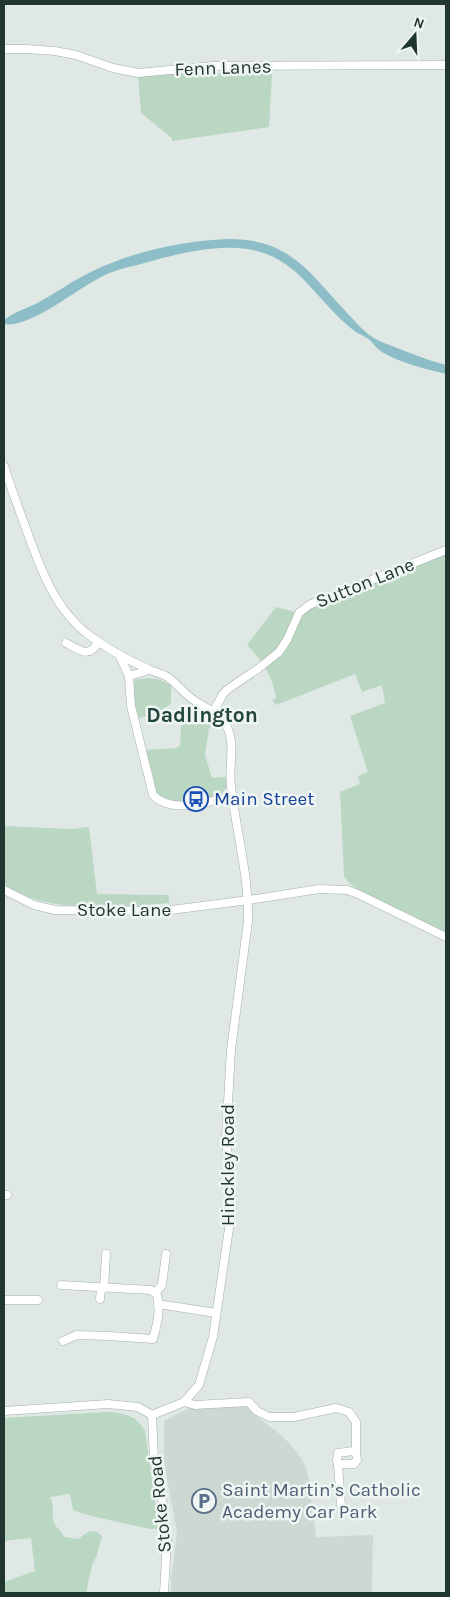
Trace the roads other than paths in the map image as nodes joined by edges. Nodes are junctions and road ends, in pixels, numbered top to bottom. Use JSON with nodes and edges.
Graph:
{"nodes":[{"id":1,"x":4,"y":49,"type":"edge"},
{"id":2,"x":446,"y":65,"type":"edge"},
{"id":3,"x":4,"y":466,"type":"edge"},
{"id":4,"x":446,"y":550,"type":"edge"},
{"id":5,"x":99,"y":642,"type":"junction"},
{"id":6,"x":69,"y":648,"type":"dead end"},
{"id":7,"x":119,"y":654,"type":"junction"},
{"id":8,"x":149,"y":670,"type":"junction"},
{"id":9,"x":129,"y":676,"type":"junction"},
{"id":10,"x":213,"y":712,"type":"junction"},
{"id":11,"x":232,"y":797,"type":"junction"},
{"id":12,"x":4,"y":890,"type":"edge"},
{"id":13,"x":248,"y":900,"type":"junction"},
{"id":14,"x":446,"y":937,"type":"edge"},
{"id":15,"x":106,"y":1254,"type":"dead end"},
{"id":16,"x":166,"y":1254,"type":"dead end"},
{"id":17,"x":61,"y":1285,"type":"dead end"},
{"id":18,"x":103,"y":1288,"type":"junction"},
{"id":19,"x":155,"y":1293,"type":"junction"},
{"id":20,"x":4,"y":1300,"type":"edge"},
{"id":21,"x":38,"y":1300,"type":"dead end"},
{"id":22,"x":100,"y":1300,"type":"dead end"},
{"id":23,"x":158,"y":1304,"type":"junction"},
{"id":24,"x":216,"y":1313,"type":"junction"},
{"id":25,"x":63,"y":1341,"type":"dead end"},
{"id":26,"x":184,"y":1402,"type":"junction"},
{"id":27,"x":4,"y":1411,"type":"edge"},
{"id":28,"x":152,"y":1415,"type":"junction"},
{"id":29,"x":356,"y":1452,"type":"junction"},
{"id":30,"x":338,"y":1464,"type":"junction"},
{"id":31,"x":341,"y":1505,"type":"dead end"},
{"id":32,"x":164,"y":1593,"type":"edge"}],
"edges":[{"from":1,"to":2,"type":"street","name":"Fenn Lanes"},
{"from":3,"to":5,"type":"street"},
{"from":4,"to":10,"type":"street","name":"Sutton Lane"},
{"from":5,"to":6,"type":"street"},
{"from":5,"to":7,"type":"street"},
{"from":7,"to":8,"type":"street"},
{"from":7,"to":9,"type":"street"},
{"from":8,"to":9,"type":"street"},
{"from":8,"to":10,"type":"street"},
{"from":9,"to":11,"type":"street"},
{"from":10,"to":11,"type":"street"},
{"from":11,"to":13,"type":"street","name":"Hinckley Road"},
{"from":12,"to":13,"type":"street","name":"Stoke Lane"},
{"from":13,"to":14,"type":"street","name":"Stoke Lane"},
{"from":13,"to":24,"type":"street","name":"Hinckley Road"},
{"from":15,"to":18,"type":"street"},
{"from":16,"to":19,"type":"street"},
{"from":17,"to":18,"type":"street"},
{"from":18,"to":19,"type":"street"},
{"from":18,"to":22,"type":"street"},
{"from":19,"to":23,"type":"street"},
{"from":20,"to":21,"type":"street"},
{"from":23,"to":24,"type":"street"},
{"from":23,"to":25,"type":"street"},
{"from":24,"to":26,"type":"street","name":"Hinckley Road"},
{"from":26,"to":28,"type":"street","name":"Hinckley Road"},
{"from":26,"to":29,"type":"street"},
{"from":27,"to":28,"type":"street"},
{"from":28,"to":32,"type":"street","name":"Stoke Road"},
{"from":29,"to":30,"type":"street"},
{"from":29,"to":30,"type":"street"},
{"from":30,"to":31,"type":"street"}]}
